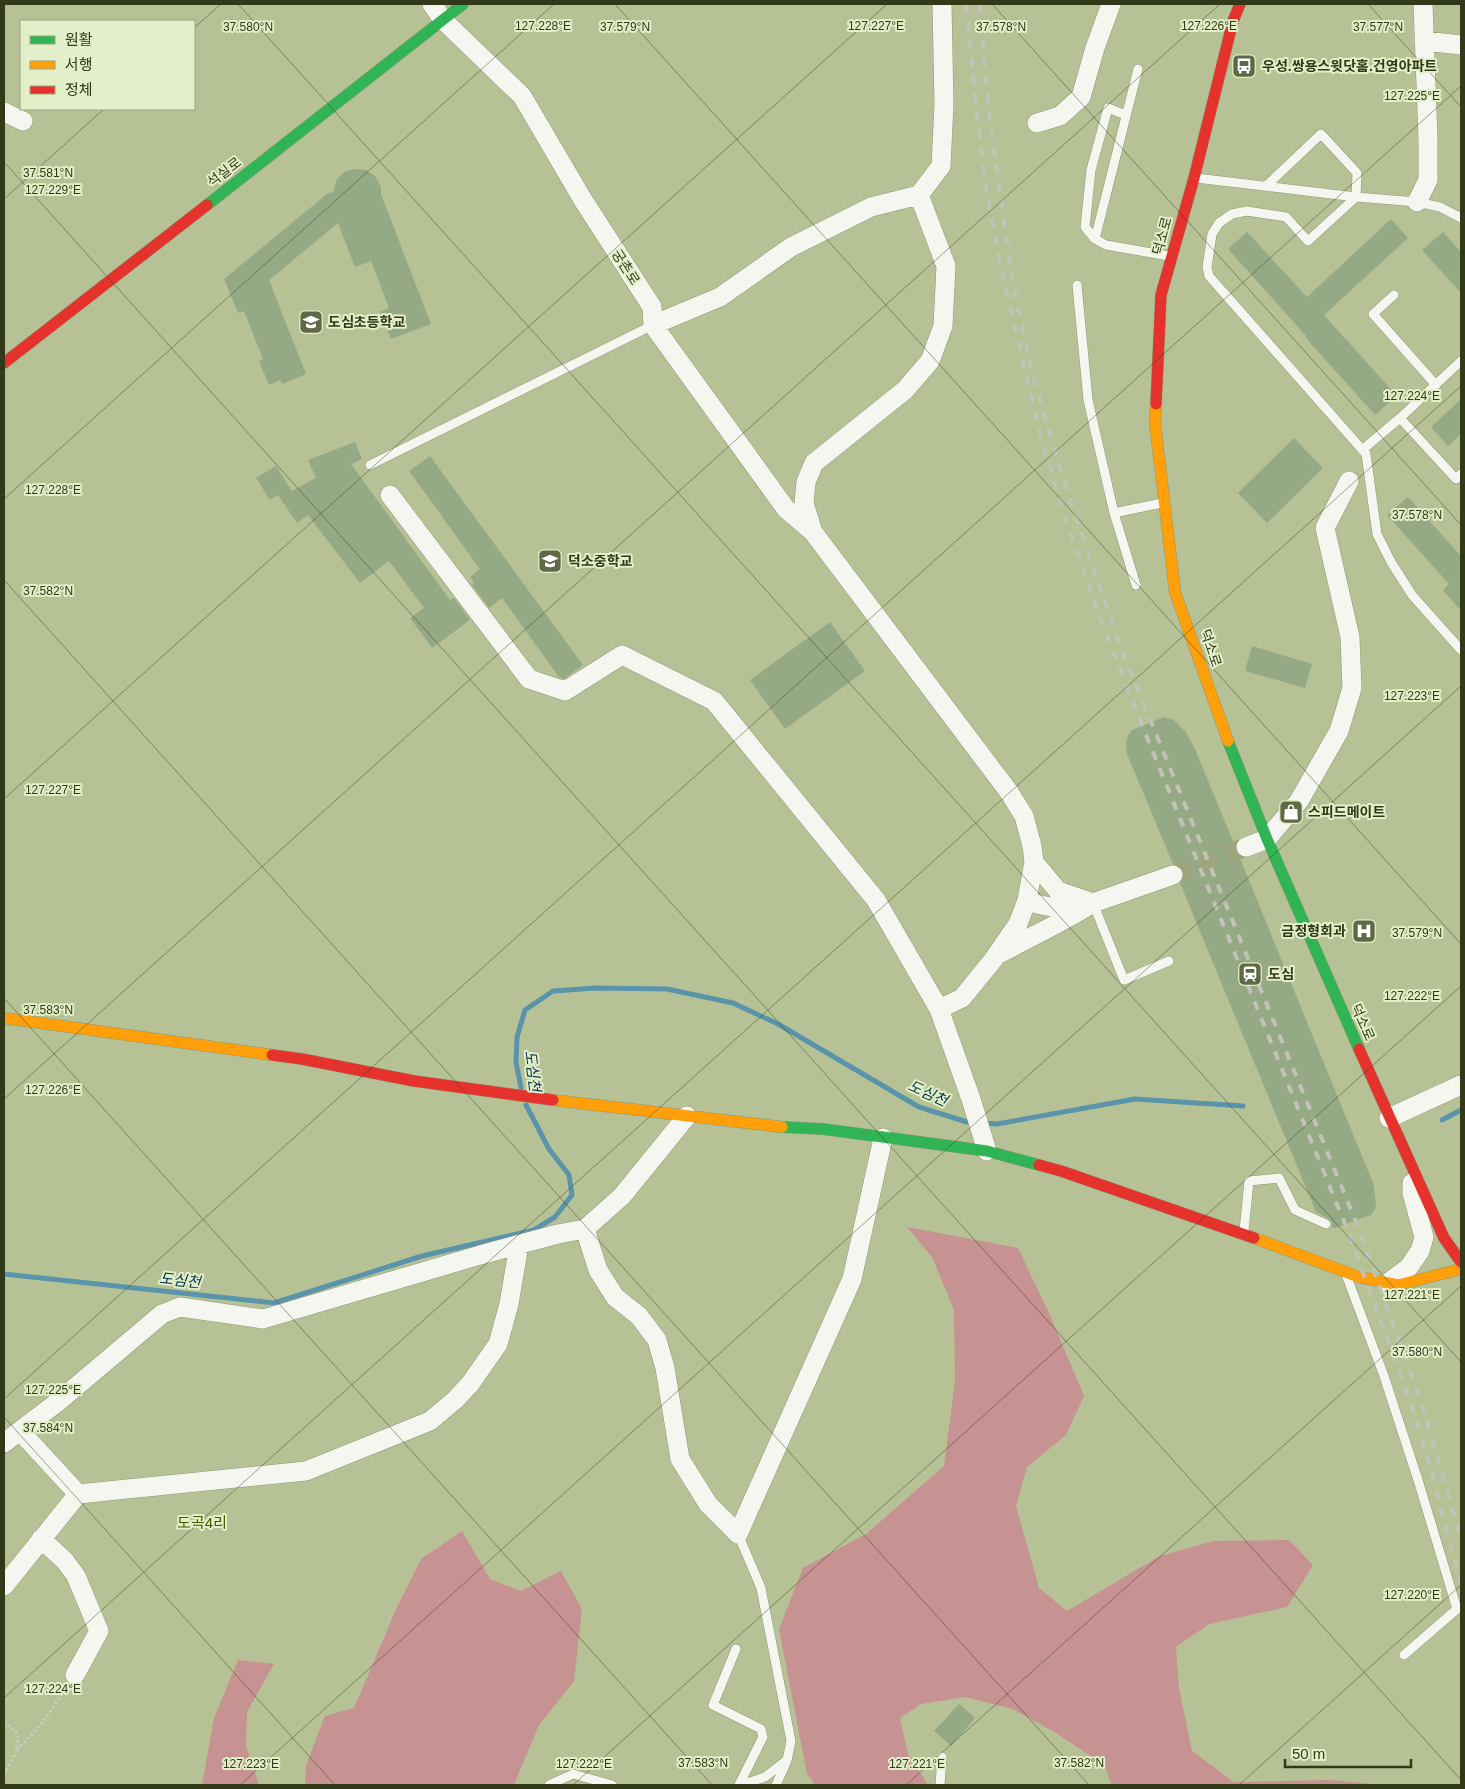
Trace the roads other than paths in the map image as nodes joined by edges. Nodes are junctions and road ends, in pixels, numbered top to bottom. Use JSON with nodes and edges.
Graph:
{"nodes":[{"id":1,"x":432,"y":4,"type":"edge"},
{"id":2,"x":463,"y":4,"type":"edge"},
{"id":3,"x":942,"y":4,"type":"edge"},
{"id":4,"x":1111,"y":4,"type":"edge"},
{"id":5,"x":1240,"y":4,"type":"edge"},
{"id":6,"x":1423,"y":4,"type":"edge"},
{"id":7,"x":443,"y":20,"type":"junction"},
{"id":8,"x":1424,"y":41,"type":"junction"},
{"id":9,"x":1461,"y":45,"type":"edge"},
{"id":10,"x":1138,"y":70,"type":"dead end"},
{"id":11,"x":4,"y":112,"type":"edge"},
{"id":12,"x":1126,"y":115,"type":"junction"},
{"id":13,"x":23,"y":121,"type":"dead end"},
{"id":14,"x":1038,"y":123,"type":"dead end"},
{"id":15,"x":1194,"y":178,"type":"junction"},
{"id":16,"x":1266,"y":186,"type":"junction"},
{"id":17,"x":919,"y":195,"type":"junction"},
{"id":18,"x":1356,"y":197,"type":"junction"},
{"id":19,"x":1416,"y":202,"type":"junction"},
{"id":20,"x":1461,"y":218,"type":"edge"},
{"id":21,"x":1095,"y":239,"type":"junction"},
{"id":22,"x":1172,"y":256,"type":"junction"},
{"id":23,"x":1077,"y":285,"type":"dead end"},
{"id":24,"x":1394,"y":295,"type":"dead end"},
{"id":25,"x":653,"y":325,"type":"junction"},
{"id":26,"x":1461,"y":361,"type":"edge"},
{"id":27,"x":4,"y":363,"type":"edge"},
{"id":28,"x":1436,"y":385,"type":"junction"},
{"id":29,"x":1400,"y":418,"type":"junction"},
{"id":30,"x":1362,"y":450,"type":"junction"},
{"id":31,"x":370,"y":464,"type":"dead end"},
{"id":32,"x":1460,"y":479,"type":"edge"},
{"id":33,"x":1349,"y":481,"type":"dead end"},
{"id":34,"x":390,"y":495,"type":"dead end"},
{"id":35,"x":1164,"y":503,"type":"junction"},
{"id":36,"x":1114,"y":513,"type":"junction"},
{"id":37,"x":813,"y":532,"type":"junction"},
{"id":38,"x":1136,"y":585,"type":"dead end"},
{"id":39,"x":1461,"y":650,"type":"edge"},
{"id":40,"x":1267,"y":839,"type":"junction"},
{"id":41,"x":1246,"y":847,"type":"tunnel mouth"},
{"id":42,"x":1034,"y":862,"type":"junction"},
{"id":43,"x":1172,"y":875,"type":"tunnel mouth"},
{"id":44,"x":1027,"y":900,"type":"junction"},
{"id":45,"x":1092,"y":903,"type":"junction"},
{"id":46,"x":996,"y":956,"type":"junction"},
{"id":47,"x":1169,"y":961,"type":"dead end"},
{"id":48,"x":939,"y":1009,"type":"junction"},
{"id":49,"x":4,"y":1018,"type":"edge"},
{"id":50,"x":1461,"y":1085,"type":"edge"},
{"id":51,"x":687,"y":1116,"type":"junction"},
{"id":52,"x":1389,"y":1118,"type":"junction"},
{"id":53,"x":883,"y":1138,"type":"junction"},
{"id":54,"x":987,"y":1152,"type":"junction"},
{"id":55,"x":1413,"y":1170,"type":"junction"},
{"id":56,"x":1326,"y":1224,"type":"dead end"},
{"id":57,"x":585,"y":1229,"type":"junction"},
{"id":58,"x":1243,"y":1234,"type":"junction"},
{"id":59,"x":519,"y":1245,"type":"junction"},
{"id":60,"x":1461,"y":1262,"type":"edge"},
{"id":61,"x":1461,"y":1269,"type":"edge"},
{"id":62,"x":1345,"y":1272,"type":"junction"},
{"id":63,"x":1388,"y":1283,"type":"junction"},
{"id":64,"x":20,"y":1431,"type":"junction"},
{"id":65,"x":4,"y":1443,"type":"edge"},
{"id":66,"x":78,"y":1494,"type":"junction"},
{"id":67,"x":738,"y":1534,"type":"junction"},
{"id":68,"x":41,"y":1539,"type":"junction"},
{"id":69,"x":4,"y":1586,"type":"edge"},
{"id":70,"x":736,"y":1649,"type":"dead end"},
{"id":71,"x":1404,"y":1655,"type":"dead end"},
{"id":72,"x":75,"y":1675,"type":"road end"},
{"id":73,"x":942,"y":1757,"type":"dead end"},
{"id":74,"x":787,"y":1760,"type":"junction"},
{"id":75,"x":549,"y":1785,"type":"edge"},
{"id":76,"x":612,"y":1785,"type":"edge"},
{"id":77,"x":740,"y":1785,"type":"edge"},
{"id":78,"x":776,"y":1785,"type":"edge"},
{"id":79,"x":940,"y":1785,"type":"edge"}],
"edges":[{"from":1,"to":7,"type":"street","name":"궁촌로"},
{"from":2,"to":7,"type":"street","name":"석실로"},
{"from":3,"to":17,"type":"street"},
{"from":4,"to":14,"type":"street"},
{"from":5,"to":15,"type":"street","name":"덕소로"},
{"from":6,"to":8,"type":"street"},
{"from":7,"to":25,"type":"street","name":"궁촌로"},
{"from":7,"to":27,"type":"street","name":"석실로"},
{"from":8,"to":9,"type":"street"},
{"from":8,"to":19,"type":"street"},
{"from":10,"to":12,"type":"lane"},
{"from":11,"to":13,"type":"street"},
{"from":12,"to":21,"type":"lane"},
{"from":12,"to":21,"type":"lane"},
{"from":15,"to":16,"type":"lane"},
{"from":15,"to":22,"type":"street","name":"덕소로"},
{"from":16,"to":18,"type":"lane"},
{"from":16,"to":18,"type":"lane"},
{"from":17,"to":25,"type":"street"},
{"from":17,"to":37,"type":"street"},
{"from":18,"to":19,"type":"lane"},
{"from":18,"to":30,"type":"lane"},
{"from":19,"to":20,"type":"lane"},
{"from":21,"to":22,"type":"lane"},
{"from":22,"to":35,"type":"street","name":"덕소로"},
{"from":23,"to":36,"type":"lane"},
{"from":24,"to":28,"type":"lane"},
{"from":25,"to":31,"type":"lane"},
{"from":25,"to":37,"type":"street","name":"궁촌로"},
{"from":26,"to":28,"type":"lane"},
{"from":28,"to":29,"type":"lane"},
{"from":29,"to":30,"type":"lane"},
{"from":29,"to":32,"type":"lane"},
{"from":30,"to":39,"type":"lane"},
{"from":33,"to":40,"type":"street"},
{"from":34,"to":48,"type":"street"},
{"from":35,"to":36,"type":"lane"},
{"from":35,"to":40,"type":"street","name":"덕소로"},
{"from":36,"to":38,"type":"lane"},
{"from":37,"to":42,"type":"street"},
{"from":40,"to":41,"type":"street"},
{"from":40,"to":52,"type":"street","name":"덕소로"},
{"from":42,"to":44,"type":"street"},
{"from":42,"to":45,"type":"street"},
{"from":43,"to":45,"type":"street"},
{"from":44,"to":45,"type":"street"},
{"from":44,"to":46,"type":"street"},
{"from":45,"to":46,"type":"street"},
{"from":45,"to":47,"type":"lane"},
{"from":46,"to":48,"type":"street"},
{"from":48,"to":54,"type":"street"},
{"from":49,"to":51,"type":"street"},
{"from":50,"to":52,"type":"street"},
{"from":51,"to":53,"type":"street"},
{"from":51,"to":57,"type":"street"},
{"from":52,"to":55,"type":"street","name":"덕소로"},
{"from":53,"to":54,"type":"street"},
{"from":53,"to":67,"type":"street"},
{"from":54,"to":58,"type":"street"},
{"from":55,"to":60,"type":"street","name":"덕소로"},
{"from":55,"to":63,"type":"street"},
{"from":56,"to":58,"type":"lane"},
{"from":57,"to":59,"type":"street"},
{"from":57,"to":67,"type":"street"},
{"from":58,"to":62,"type":"street"},
{"from":59,"to":64,"type":"street"},
{"from":59,"to":66,"type":"street"},
{"from":61,"to":63,"type":"street"},
{"from":62,"to":63,"type":"street"},
{"from":62,"to":71,"type":"lane"},
{"from":64,"to":65,"type":"street"},
{"from":64,"to":66,"type":"street"},
{"from":66,"to":68,"type":"street"},
{"from":67,"to":74,"type":"lane"},
{"from":68,"to":69,"type":"street"},
{"from":68,"to":72,"type":"street"},
{"from":70,"to":77,"type":"lane"},
{"from":73,"to":79,"type":"lane"},
{"from":74,"to":77,"type":"lane"},
{"from":74,"to":78,"type":"lane"},
{"from":75,"to":76,"type":"lane"}]}
